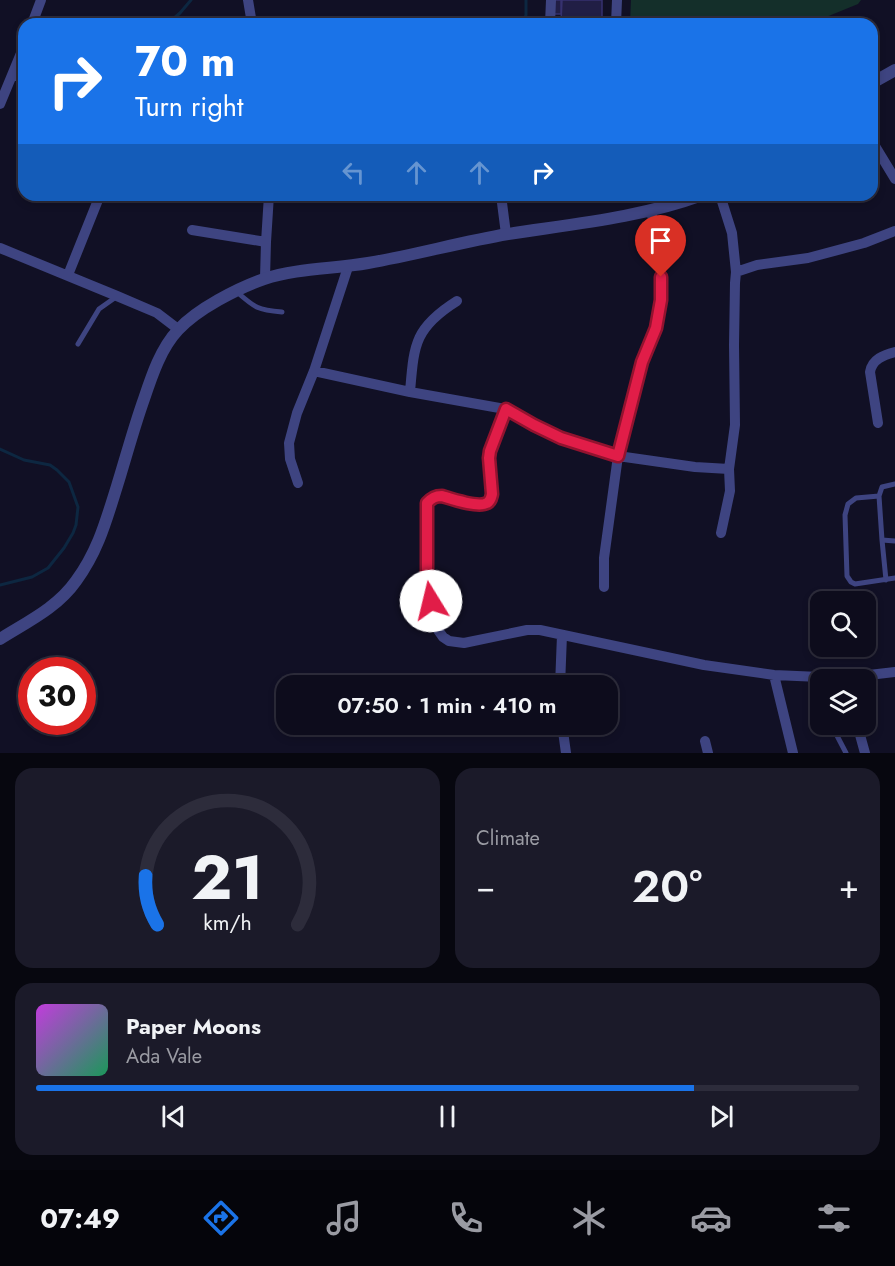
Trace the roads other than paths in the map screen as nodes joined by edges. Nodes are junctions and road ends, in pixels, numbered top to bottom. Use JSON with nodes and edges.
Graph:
{"nodes":[{"id":1,"x":41,"y":0,"type":"edge"},
{"id":2,"x":248,"y":0,"type":"edge"},
{"id":3,"x":551,"y":0,"type":"edge"},
{"id":4,"x":617,"y":0,"type":"edge"},
{"id":5,"x":34,"y":18,"type":"edge"},
{"id":6,"x":251,"y":18,"type":"edge"},
{"id":7,"x":550,"y":18,"type":"edge"},
{"id":8,"x":616,"y":18,"type":"edge"},
{"id":9,"x":18,"y":61,"type":"edge"},
{"id":10,"x":895,"y":70,"type":"edge"},
{"id":11,"x":13,"y":74,"type":"junction"},
{"id":12,"x":18,"y":76,"type":"edge"},
{"id":13,"x":878,"y":80,"type":"edge"},
{"id":14,"x":0,"y":104,"type":"edge"},
{"id":15,"x":878,"y":151,"type":"edge"},
{"id":16,"x":895,"y":180,"type":"edge"},
{"id":17,"x":98,"y":201,"type":"edge"},
{"id":18,"x":269,"y":201,"type":"edge"},
{"id":19,"x":502,"y":201,"type":"edge"},
{"id":20,"x":683,"y":201,"type":"edge"},
{"id":21,"x":722,"y":201,"type":"edge"},
{"id":22,"x":651,"y":211,"type":"junction"},
{"id":23,"x":192,"y":230,"type":"dead end"},
{"id":24,"x":895,"y":231,"type":"edge"},
{"id":25,"x":506,"y":234,"type":"junction"},
{"id":26,"x":266,"y":242,"type":"junction"},
{"id":27,"x":0,"y":248,"type":"edge"},
{"id":28,"x":348,"y":267,"type":"junction"},
{"id":29,"x":736,"y":272,"type":"junction"},
{"id":30,"x":68,"y":276,"type":"junction"},
{"id":31,"x":265,"y":278,"type":"junction"},
{"id":32,"x":236,"y":291,"type":"junction"},
{"id":33,"x":117,"y":296,"type":"junction"},
{"id":34,"x":456,"y":301,"type":"dead end"},
{"id":35,"x":282,"y":312,"type":"dead end"},
{"id":36,"x":178,"y":329,"type":"junction"},
{"id":37,"x":78,"y":344,"type":"dead end"},
{"id":38,"x":895,"y":352,"type":"edge"},
{"id":39,"x":314,"y":371,"type":"junction"},
{"id":40,"x":410,"y":392,"type":"junction"},
{"id":41,"x":506,"y":409,"type":"junction"},
{"id":42,"x":878,"y":423,"type":"dead end"},
{"id":43,"x":618,"y":456,"type":"junction"},
{"id":44,"x":729,"y":469,"type":"junction"},
{"id":45,"x":298,"y":483,"type":"dead end"},
{"id":46,"x":895,"y":483,"type":"edge"},
{"id":47,"x":879,"y":496,"type":"junction"},
{"id":48,"x":721,"y":533,"type":"dead end"},
{"id":49,"x":882,"y":540,"type":"junction"},
{"id":50,"x":895,"y":541,"type":"edge"},
{"id":51,"x":895,"y":578,"type":"edge"},
{"id":52,"x":886,"y":580,"type":"junction"},
{"id":53,"x":604,"y":587,"type":"dead end"},
{"id":54,"x":562,"y":635,"type":"junction"},
{"id":55,"x":0,"y":639,"type":"edge"},
{"id":56,"x":895,"y":672,"type":"edge"},
{"id":57,"x":560,"y":675,"type":"edge"},
{"id":58,"x":774,"y":675,"type":"junction"},
{"id":59,"x":876,"y":675,"type":"edge"},
{"id":60,"x":810,"y":677,"type":"edge"},
{"id":61,"x":564,"y":735,"type":"edge"},
{"id":62,"x":837,"y":735,"type":"edge"},
{"id":63,"x":860,"y":735,"type":"edge"},
{"id":64,"x":705,"y":741,"type":"dead end"},
{"id":65,"x":566,"y":753,"type":"edge"},
{"id":66,"x":708,"y":753,"type":"edge"},
{"id":67,"x":793,"y":753,"type":"edge"},
{"id":68,"x":846,"y":753,"type":"edge"},
{"id":69,"x":865,"y":753,"type":"edge"}],
"edges":[{"from":1,"to":5,"type":"street"},
{"from":2,"to":6,"type":"street"},
{"from":3,"to":7,"type":"street"},
{"from":4,"to":8,"type":"street"},
{"from":9,"to":11,"type":"street"},
{"from":10,"to":13,"type":"street"},
{"from":11,"to":12,"type":"street"},
{"from":11,"to":14,"type":"street"},
{"from":15,"to":16,"type":"street"},
{"from":17,"to":30,"type":"street"},
{"from":18,"to":26,"type":"street"},
{"from":19,"to":25,"type":"street"},
{"from":20,"to":22,"type":"street"},
{"from":21,"to":29,"type":"street"},
{"from":22,"to":25,"type":"street"},
{"from":22,"to":43,"type":"street"},
{"from":23,"to":26,"type":"street"},
{"from":24,"to":29,"type":"street"},
{"from":25,"to":28,"type":"street"},
{"from":26,"to":31,"type":"street"},
{"from":27,"to":30,"type":"street"},
{"from":28,"to":31,"type":"street"},
{"from":28,"to":39,"type":"street"},
{"from":29,"to":44,"type":"street"},
{"from":30,"to":33,"type":"street"},
{"from":31,"to":32,"type":"street"},
{"from":32,"to":35,"type":"lane"},
{"from":32,"to":36,"type":"street"},
{"from":33,"to":36,"type":"street"},
{"from":33,"to":37,"type":"lane"},
{"from":34,"to":40,"type":"street"},
{"from":36,"to":55,"type":"street"},
{"from":38,"to":42,"type":"street"},
{"from":39,"to":40,"type":"street"},
{"from":39,"to":45,"type":"street"},
{"from":40,"to":41,"type":"street"},
{"from":41,"to":43,"type":"street"},
{"from":41,"to":54,"type":"street"},
{"from":43,"to":44,"type":"street"},
{"from":43,"to":53,"type":"street"},
{"from":44,"to":48,"type":"street"},
{"from":46,"to":47,"type":"lane"},
{"from":47,"to":49,"type":"lane"},
{"from":47,"to":52,"type":"lane"},
{"from":49,"to":50,"type":"lane"},
{"from":49,"to":52,"type":"lane"},
{"from":51,"to":52,"type":"lane"},
{"from":54,"to":57,"type":"street"},
{"from":54,"to":58,"type":"street"},
{"from":56,"to":59,"type":"street"},
{"from":58,"to":60,"type":"street"},
{"from":58,"to":67,"type":"street"},
{"from":61,"to":65,"type":"street"},
{"from":62,"to":68,"type":"lane"},
{"from":63,"to":69,"type":"street"},
{"from":64,"to":66,"type":"street"}]}
